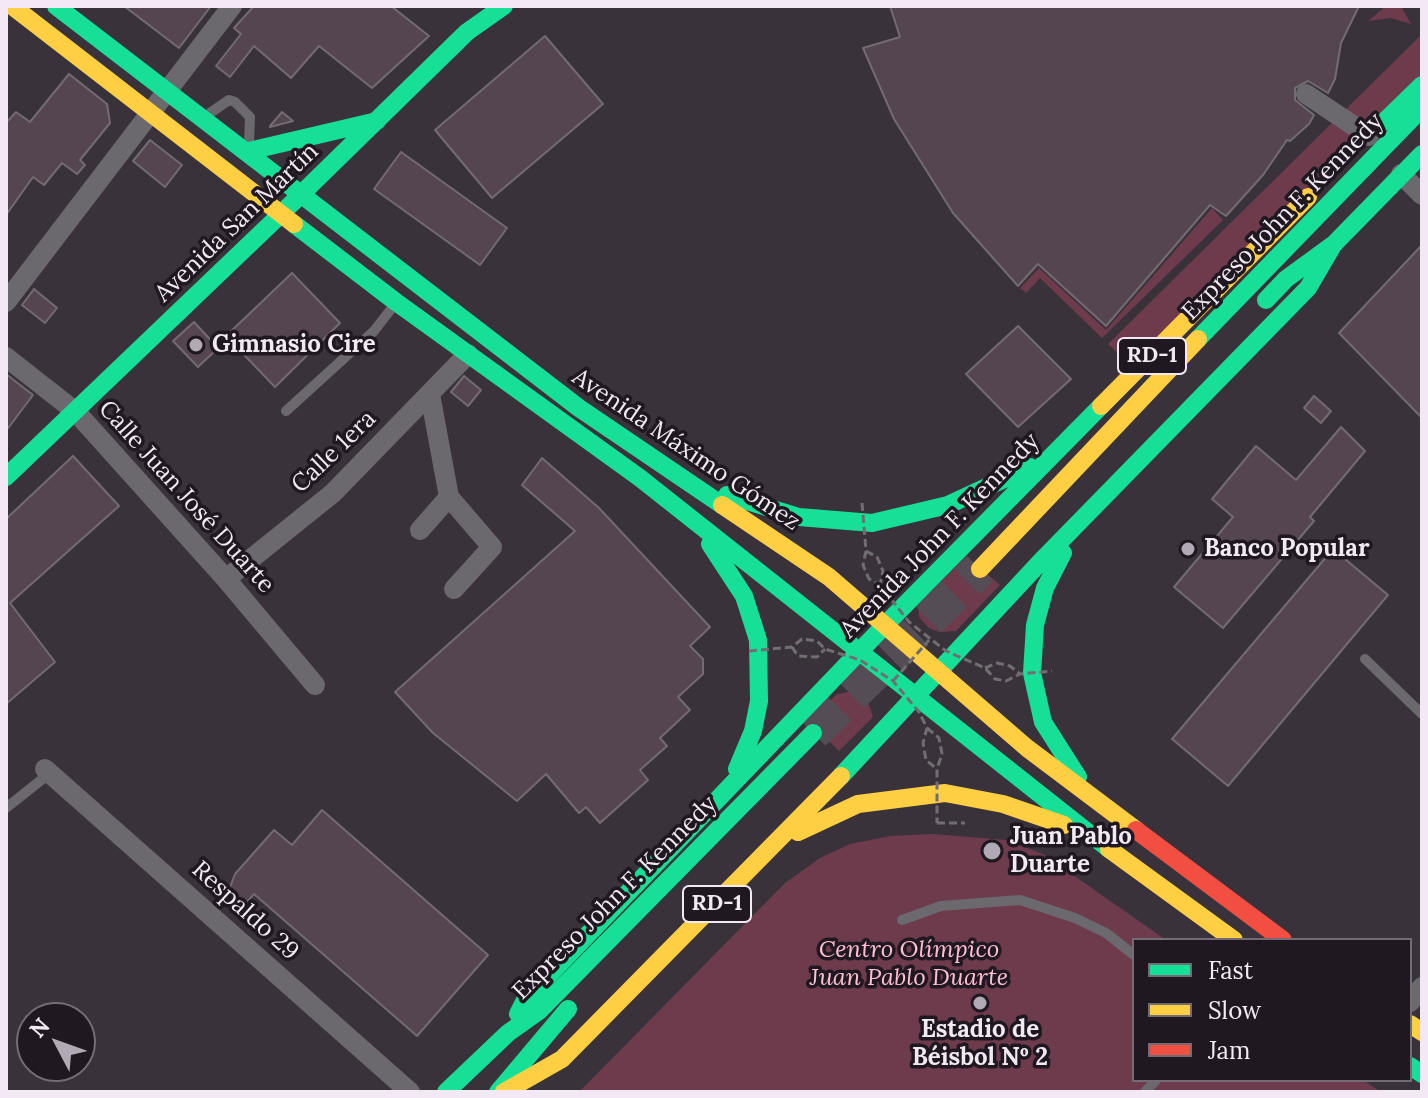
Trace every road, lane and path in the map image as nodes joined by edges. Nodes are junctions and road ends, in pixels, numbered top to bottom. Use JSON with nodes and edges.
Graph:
{"nodes":[{"id":1,"x":12,"y":6,"type":"edge"},
{"id":2,"x":56,"y":6,"type":"edge"},
{"id":3,"x":232,"y":6,"type":"edge"},
{"id":4,"x":504,"y":6,"type":"edge"},
{"id":5,"x":1422,"y":85,"type":"edge"},
{"id":6,"x":166,"y":90,"type":"junction"},
{"id":7,"x":1306,"y":94,"type":"dead end"},
{"id":8,"x":1422,"y":108,"type":"edge"},
{"id":9,"x":148,"y":113,"type":"junction"},
{"id":10,"x":205,"y":117,"type":"junction"},
{"id":11,"x":377,"y":121,"type":"junction"},
{"id":12,"x":1369,"y":136,"type":"junction"},
{"id":13,"x":249,"y":151,"type":"junction"},
{"id":14,"x":1422,"y":154,"type":"edge"},
{"id":15,"x":1401,"y":174,"type":"junction"},
{"id":16,"x":303,"y":194,"type":"junction"},
{"id":17,"x":1422,"y":195,"type":"edge"},
{"id":18,"x":282,"y":213,"type":"junction"},
{"id":19,"x":1334,"y":244,"type":"junction"},
{"id":20,"x":6,"y":302,"type":"edge"},
{"id":21,"x":396,"y":302,"type":"junction"},
{"id":22,"x":1254,"y":312,"type":"dead end"},
{"id":23,"x":468,"y":354,"type":"junction"},
{"id":24,"x":6,"y":357,"type":"edge"},
{"id":25,"x":430,"y":394,"type":"junction"},
{"id":26,"x":286,"y":411,"type":"dead end"},
{"id":27,"x":76,"y":412,"type":"junction"},
{"id":28,"x":1063,"y":445,"type":"junction"},
{"id":29,"x":6,"y":477,"type":"edge"},
{"id":30,"x":690,"y":482,"type":"junction"},
{"id":31,"x":1110,"y":490,"type":"junction"},
{"id":32,"x":449,"y":497,"type":"junction"},
{"id":33,"x":862,"y":503,"type":"dead end"},
{"id":34,"x":682,"y":511,"type":"junction"},
{"id":35,"x":420,"y":530,"type":"dead end"},
{"id":36,"x":866,"y":551,"type":"junction"},
{"id":37,"x":1016,"y":559,"type":"dead end"},
{"id":38,"x":226,"y":579,"type":"junction"},
{"id":39,"x":880,"y":585,"type":"junction"},
{"id":40,"x":454,"y":589,"type":"dead end"},
{"id":41,"x":883,"y":627,"type":"junction"},
{"id":42,"x":929,"y":640,"type":"junction"},
{"id":43,"x":792,"y":647,"type":"junction"},
{"id":44,"x":825,"y":649,"type":"junction"},
{"id":45,"x":862,"y":650,"type":"junction"},
{"id":46,"x":749,"y":651,"type":"dead end"},
{"id":47,"x":1365,"y":659,"type":"dead end"},
{"id":48,"x":985,"y":668,"type":"junction"},
{"id":49,"x":1052,"y":671,"type":"dead end"},
{"id":50,"x":1020,"y":674,"type":"junction"},
{"id":51,"x":938,"y":675,"type":"junction"},
{"id":52,"x":893,"y":681,"type":"junction"},
{"id":53,"x":315,"y":685,"type":"dead end"},
{"id":54,"x":916,"y":697,"type":"junction"},
{"id":55,"x":1422,"y":714,"type":"edge"},
{"id":56,"x":927,"y":728,"type":"junction"},
{"id":57,"x":813,"y":733,"type":"tunnel mouth"},
{"id":58,"x":937,"y":769,"type":"junction"},
{"id":59,"x":47,"y":771,"type":"joint"},
{"id":60,"x":1104,"y":806,"type":"junction"},
{"id":61,"x":6,"y":808,"type":"edge"},
{"id":62,"x":703,"y":816,"type":"junction"},
{"id":63,"x":937,"y":823,"type":"dead end"},
{"id":64,"x":1086,"y":832,"type":"junction"},
{"id":65,"x":765,"y":854,"type":"junction"},
{"id":66,"x":902,"y":920,"type":"dead end"},
{"id":67,"x":1231,"y":938,"type":"edge"},
{"id":68,"x":1280,"y":938,"type":"edge"},
{"id":69,"x":1132,"y":953,"type":"edge"},
{"id":70,"x":589,"y":988,"type":"dead end"},
{"id":71,"x":508,"y":1033,"type":"junction"},
{"id":72,"x":410,"y":1092,"type":"edge"},
{"id":73,"x":446,"y":1092,"type":"edge"},
{"id":74,"x":498,"y":1092,"type":"edge"},
{"id":75,"x":504,"y":1092,"type":"edge"}],
"edges":[{"from":1,"to":9,"type":"main road","name":"Avenida Máximo Gómez"},
{"from":2,"to":6,"type":"main road","name":"Avenida Máximo Gómez"},
{"from":3,"to":6,"type":"street"},
{"from":4,"to":11,"type":"main road","name":"Avenida San Martín"},
{"from":5,"to":12,"type":"main road","name":"Avenida John F. Kennedy","number":"RD-1"},
{"from":6,"to":9,"type":"street"},
{"from":6,"to":10,"type":"main road","name":"Avenida Máximo Gómez"},
{"from":7,"to":12,"type":"street"},
{"from":8,"to":37,"type":"main road","name":"Expreso John F. Kennedy","number":"RD-1"},
{"from":9,"to":18,"type":"main road","name":"Avenida Máximo Gómez"},
{"from":9,"to":20,"type":"street"},
{"from":10,"to":13,"type":"main road","name":"Avenida Máximo Gómez"},
{"from":10,"to":13,"type":"lane"},
{"from":11,"to":13,"type":"main road"},
{"from":11,"to":16,"type":"main road","name":"Avenida San Martín"},
{"from":12,"to":28,"type":"main road","name":"Avenida John F. Kennedy","number":"RD-1"},
{"from":13,"to":16,"type":"main road","name":"Avenida Máximo Gómez"},
{"from":14,"to":15,"type":"main road","name":"Expreso John F. Kennedy","number":"RD-1"},
{"from":15,"to":17,"type":"street"},
{"from":15,"to":19,"type":"main road","name":"Expreso John F. Kennedy","number":"RD-1"},
{"from":16,"to":18,"type":"main road","name":"Avenida San Martín"},
{"from":16,"to":30,"type":"main road","name":"Avenida Máximo Gómez"},
{"from":18,"to":21,"type":"main road","name":"Avenida Máximo Gómez"},
{"from":18,"to":27,"type":"main road","name":"Avenida San Martín"},
{"from":19,"to":22,"type":"main road","name":"Expreso John F. Kennedy","number":"RD-1"},
{"from":19,"to":31,"type":"main road","number":"RD-1"},
{"from":21,"to":23,"type":"main road","name":"Avenida Máximo Gómez"},
{"from":21,"to":26,"type":"lane"},
{"from":23,"to":25,"type":"street","name":"Calle 1era"},
{"from":23,"to":34,"type":"main road","name":"Avenida Máximo Gómez"},
{"from":24,"to":27,"type":"street","name":"Calle Juan José Duarte"},
{"from":25,"to":32,"type":"street"},
{"from":25,"to":38,"type":"street","name":"Calle 1era"},
{"from":27,"to":29,"type":"main road","name":"Avenida San Martín"},
{"from":27,"to":38,"type":"street","name":"Calle Juan José Duarte"},
{"from":28,"to":30,"type":"main road"},
{"from":28,"to":41,"type":"main road","name":"Avenida John F. Kennedy","number":"RD-1"},
{"from":30,"to":41,"type":"main road","name":"Avenida Máximo Gómez"},
{"from":31,"to":51,"type":"main road","number":"RD-1"},
{"from":31,"to":60,"type":"main road"},
{"from":32,"to":35,"type":"street"},
{"from":32,"to":40,"type":"street"},
{"from":33,"to":36,"type":"path","bridge":true},
{"from":34,"to":45,"type":"main road","name":"Avenida Máximo Gómez"},
{"from":34,"to":62,"type":"main road"},
{"from":36,"to":39,"type":"path","bridge":true},
{"from":36,"to":39,"type":"path"},
{"from":38,"to":53,"type":"street","name":"Calle Juan José Duarte"},
{"from":39,"to":42,"type":"path","bridge":true},
{"from":41,"to":45,"type":"main road","name":"Avenida John F. Kennedy","number":"RD-1"},
{"from":41,"to":51,"type":"main road","name":"Avenida Máximo Gómez"},
{"from":42,"to":48,"type":"path","bridge":true},
{"from":42,"to":52,"type":"path","bridge":true},
{"from":43,"to":44,"type":"path","bridge":true},
{"from":43,"to":44,"type":"path","bridge":true},
{"from":43,"to":46,"type":"path","bridge":true},
{"from":44,"to":52,"type":"path","bridge":true},
{"from":45,"to":54,"type":"main road","name":"Avenida Máximo Gómez"},
{"from":45,"to":62,"type":"main road","name":"Avenida John F. Kennedy","number":"RD-1"},
{"from":47,"to":55,"type":"lane"},
{"from":48,"to":50,"type":"path","bridge":true},
{"from":48,"to":50,"type":"path","bridge":true},
{"from":49,"to":50,"type":"path","bridge":true},
{"from":51,"to":54,"type":"main road","number":"RD-1"},
{"from":51,"to":60,"type":"main road","name":"Avenida Máximo Gómez"},
{"from":52,"to":56,"type":"path","bridge":true},
{"from":54,"to":64,"type":"main road","name":"Avenida Máximo Gómez"},
{"from":54,"to":65,"type":"main road","number":"RD-1"},
{"from":56,"to":58,"type":"path","bridge":true},
{"from":56,"to":58,"type":"path","bridge":true},
{"from":57,"to":71,"type":"main road","name":"Expreso John F. Kennedy","number":"RD-1"},
{"from":58,"to":63,"type":"path","bridge":true},
{"from":59,"to":61,"type":"lane"},
{"from":59,"to":72,"type":"street","name":"Respaldo 29"},
{"from":60,"to":68,"type":"main road","name":"Avenida Máximo Gómez"},
{"from":62,"to":71,"type":"main road","name":"Avenida John F. Kennedy","number":"RD-1"},
{"from":64,"to":65,"type":"main road"},
{"from":64,"to":67,"type":"main road","name":"Avenida Máximo Gómez"},
{"from":65,"to":75,"type":"main road","number":"RD-1"},
{"from":66,"to":69,"type":"lane"},
{"from":70,"to":74,"type":"main road","name":"Expreso John F. Kennedy"},
{"from":71,"to":73,"type":"main road","name":"Expreso John F. Kennedy","number":"RD-1"}]}
